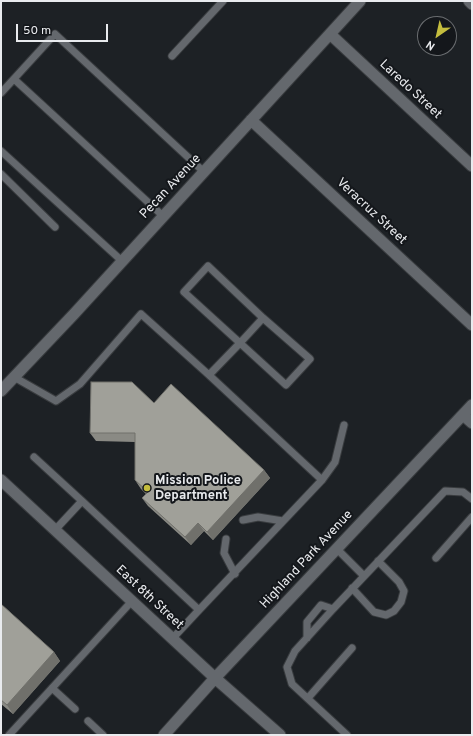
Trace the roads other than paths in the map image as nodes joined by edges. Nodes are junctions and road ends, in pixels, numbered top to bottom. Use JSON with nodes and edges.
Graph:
{"nodes":[{"id":1,"x":223,"y":1,"type":"edge"},
{"id":2,"x":360,"y":1,"type":"edge"},
{"id":3,"x":469,"y":1,"type":"edge"},
{"id":4,"x":472,"y":4,"type":"edge"},
{"id":5,"x":330,"y":34,"type":"junction"},
{"id":6,"x":172,"y":56,"type":"dead end"},
{"id":7,"x":14,"y":79,"type":"junction"},
{"id":8,"x":1,"y":93,"type":"edge"},
{"id":9,"x":251,"y":120,"type":"junction"},
{"id":10,"x":1,"y":151,"type":"edge"},
{"id":11,"x":472,"y":166,"type":"edge"},
{"id":12,"x":204,"y":172,"type":"junction"},
{"id":13,"x":1,"y":174,"type":"edge"},
{"id":14,"x":163,"y":216,"type":"junction"},
{"id":15,"x":55,"y":227,"type":"dead end"},
{"id":16,"x":122,"y":261,"type":"junction"},
{"id":17,"x":263,"y":318,"type":"junction"},
{"id":18,"x":472,"y":325,"type":"edge"},
{"id":19,"x":240,"y":343,"type":"junction"},
{"id":20,"x":209,"y":375,"type":"junction"},
{"id":21,"x":14,"y":377,"type":"junction"},
{"id":22,"x":1,"y":390,"type":"edge"},
{"id":23,"x":472,"y":405,"type":"edge"},
{"id":24,"x":463,"y":415,"type":"junction"},
{"id":25,"x":472,"y":423,"type":"edge"},
{"id":26,"x":344,"y":425,"type":"dead end"},
{"id":27,"x":34,"y":457,"type":"dead end"},
{"id":28,"x":322,"y":480,"type":"junction"},
{"id":29,"x":2,"y":482,"type":"edge"},
{"id":30,"x":472,"y":499,"type":"edge"},
{"id":31,"x":82,"y":501,"type":"junction"},
{"id":32,"x":472,"y":518,"type":"edge"},
{"id":33,"x":243,"y":520,"type":"dead end"},
{"id":34,"x":283,"y":521,"type":"junction"},
{"id":35,"x":55,"y":530,"type":"junction"},
{"id":36,"x":226,"y":539,"type":"dead end"},
{"id":37,"x":337,"y":549,"type":"junction"},
{"id":38,"x":436,"y":558,"type":"dead end"},
{"id":39,"x":378,"y":561,"type":"junction"},
{"id":40,"x":235,"y":574,"type":"junction"},
{"id":41,"x":364,"y":576,"type":"junction"},
{"id":42,"x":352,"y":588,"type":"junction"},
{"id":43,"x":132,"y":601,"type":"junction"},
{"id":44,"x":333,"y":608,"type":"junction"},
{"id":45,"x":199,"y":610,"type":"junction"},
{"id":46,"x":307,"y":638,"type":"junction"},
{"id":47,"x":172,"y":639,"type":"junction"},
{"id":48,"x":352,"y":648,"type":"dead end"},
{"id":49,"x":215,"y":678,"type":"junction"},
{"id":50,"x":52,"y":688,"type":"junction"},
{"id":51,"x":308,"y":698,"type":"junction"},
{"id":52,"x":75,"y":709,"type":"dead end"},
{"id":53,"x":88,"y":721,"type":"dead end"},
{"id":54,"x":9,"y":735,"type":"edge"},
{"id":55,"x":103,"y":735,"type":"edge"},
{"id":56,"x":164,"y":735,"type":"edge"},
{"id":57,"x":280,"y":735,"type":"edge"},
{"id":58,"x":347,"y":735,"type":"edge"}],
"edges":[{"from":1,"to":6,"type":"lane"},
{"from":2,"to":5,"type":"street","name":"Pecan Avenue"},
{"from":3,"to":4,"type":"street"},
{"from":5,"to":9,"type":"street","name":"Pecan Avenue"},
{"from":5,"to":11,"type":"street","name":"Laredo Street"},
{"from":7,"to":8,"type":"lane"},
{"from":7,"to":12,"type":"lane"},
{"from":7,"to":14,"type":"lane"},
{"from":9,"to":12,"type":"street","name":"Pecan Avenue"},
{"from":9,"to":18,"type":"street","name":"Veracruz Street"},
{"from":10,"to":16,"type":"lane"},
{"from":12,"to":14,"type":"street","name":"Pecan Avenue"},
{"from":13,"to":15,"type":"lane"},
{"from":14,"to":16,"type":"street","name":"Pecan Avenue"},
{"from":16,"to":21,"type":"street","name":"Pecan Avenue"},
{"from":17,"to":19,"type":"lane"},
{"from":17,"to":19,"type":"lane"},
{"from":17,"to":19,"type":"lane"},
{"from":19,"to":20,"type":"lane"},
{"from":20,"to":21,"type":"lane"},
{"from":20,"to":28,"type":"lane"},
{"from":21,"to":22,"type":"street","name":"Pecan Avenue"},
{"from":23,"to":24,"type":"street","name":"Highland Park Avenue"},
{"from":24,"to":25,"type":"street"},
{"from":24,"to":37,"type":"street","name":"Highland Park Avenue"},
{"from":26,"to":28,"type":"lane"},
{"from":27,"to":31,"type":"lane"},
{"from":28,"to":34,"type":"lane"},
{"from":29,"to":35,"type":"street","name":"East 8th Street"},
{"from":30,"to":39,"type":"lane"},
{"from":31,"to":35,"type":"lane"},
{"from":31,"to":45,"type":"lane"},
{"from":32,"to":38,"type":"lane"},
{"from":33,"to":34,"type":"lane"},
{"from":34,"to":40,"type":"lane"},
{"from":35,"to":43,"type":"street","name":"East 8th Street"},
{"from":36,"to":40,"type":"lane"},
{"from":37,"to":41,"type":"lane"},
{"from":37,"to":49,"type":"street","name":"Highland Park Avenue"},
{"from":39,"to":41,"type":"lane"},
{"from":39,"to":42,"type":"lane"},
{"from":40,"to":45,"type":"lane"},
{"from":41,"to":42,"type":"lane"},
{"from":42,"to":44,"type":"lane"},
{"from":43,"to":47,"type":"street","name":"East 8th Street"},
{"from":43,"to":50,"type":"lane"},
{"from":44,"to":46,"type":"lane"},
{"from":44,"to":46,"type":"lane"},
{"from":45,"to":47,"type":"lane"},
{"from":46,"to":51,"type":"lane"},
{"from":47,"to":49,"type":"street","name":"East 8th Street"},
{"from":48,"to":51,"type":"lane"},
{"from":49,"to":56,"type":"street","name":"Highland Park Avenue"},
{"from":49,"to":57,"type":"street","name":"East 8th Street"},
{"from":50,"to":52,"type":"lane"},
{"from":50,"to":54,"type":"lane"},
{"from":51,"to":58,"type":"lane"},
{"from":53,"to":55,"type":"lane"}]}
